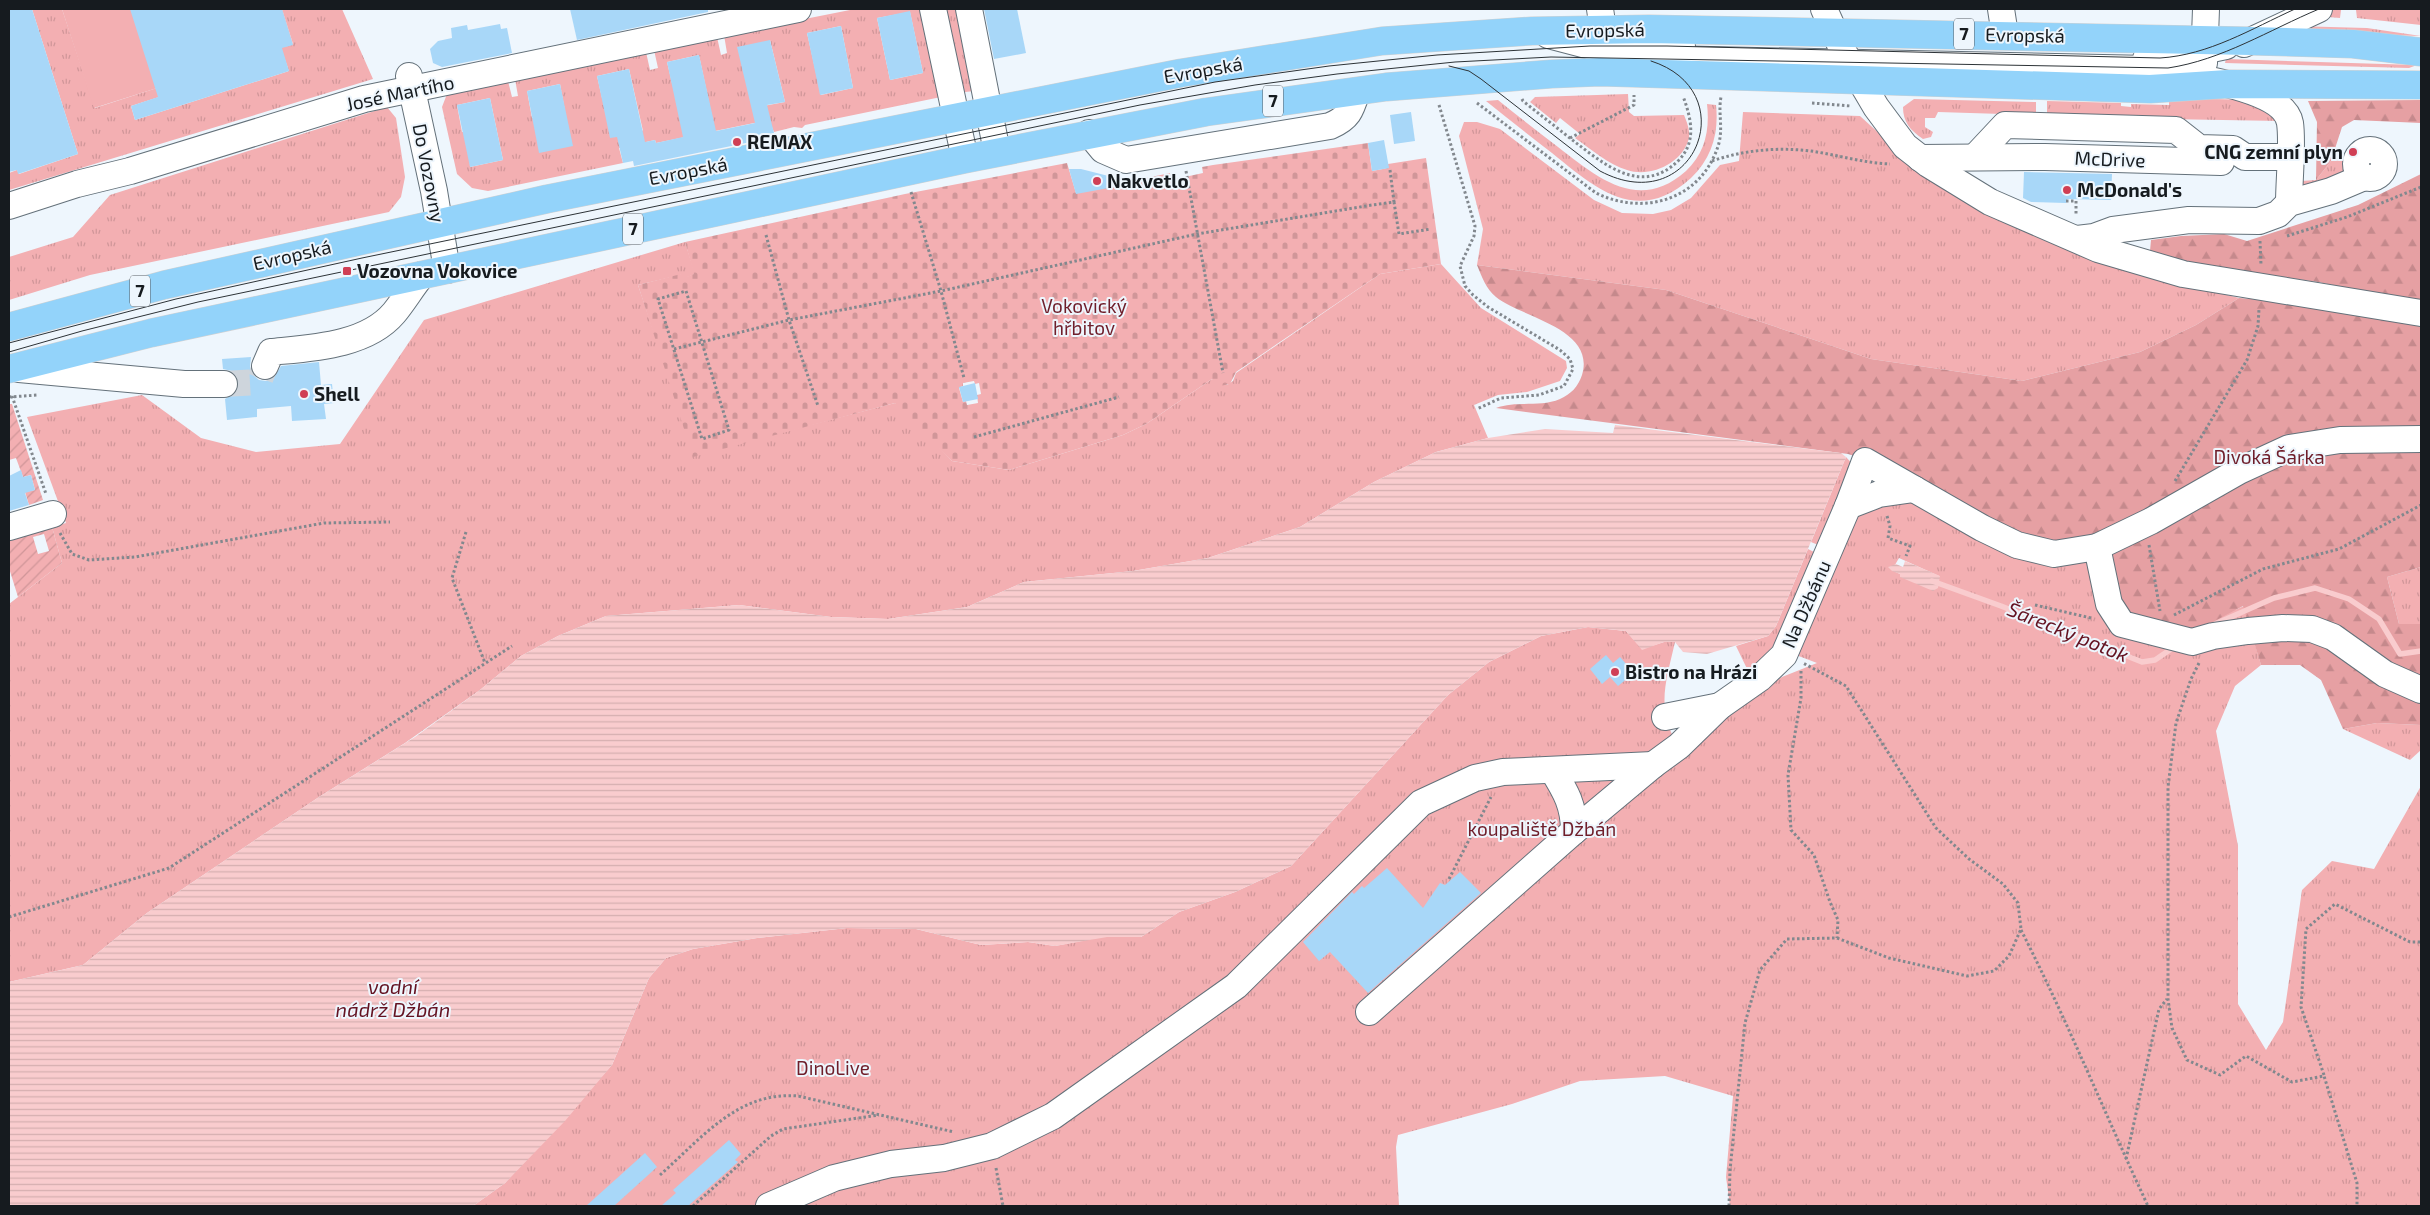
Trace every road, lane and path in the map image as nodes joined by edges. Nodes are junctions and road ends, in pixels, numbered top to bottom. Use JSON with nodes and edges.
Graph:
{"nodes":[{"id":1,"x":798,"y":9,"type":"edge"},
{"id":2,"x":933,"y":9,"type":"edge"},
{"id":3,"x":969,"y":9,"type":"edge"},
{"id":4,"x":2206,"y":9,"type":"edge"},
{"id":5,"x":2295,"y":9,"type":"edge"},
{"id":6,"x":2319,"y":9,"type":"edge"},
{"id":7,"x":1602,"y":19,"type":"edge"},
{"id":8,"x":2003,"y":22,"type":"edge"},
{"id":9,"x":1532,"y":31,"type":"junction"},
{"id":10,"x":1842,"y":47,"type":"edge"},
{"id":11,"x":2216,"y":48,"type":"junction"},
{"id":12,"x":2421,"y":52,"type":"edge"},
{"id":13,"x":2150,"y":69,"type":"junction"},
{"id":14,"x":1631,"y":81,"type":"junction"},
{"id":15,"x":411,"y":83,"type":"junction"},
{"id":16,"x":2228,"y":84,"type":"junction"},
{"id":17,"x":2421,"y":85,"type":"edge"},
{"id":18,"x":1357,"y":91,"type":"junction"},
{"id":19,"x":1681,"y":92,"type":"dead end"},
{"id":20,"x":1437,"y":97,"type":"dead end"},
{"id":21,"x":1721,"y":97,"type":"dead end"},
{"id":22,"x":1470,"y":99,"type":"dead end"},
{"id":23,"x":1523,"y":101,"type":"dead end"},
{"id":24,"x":989,"y":112,"type":"junction"},
{"id":25,"x":956,"y":118,"type":"junction"},
{"id":26,"x":1089,"y":133,"type":"junction"},
{"id":27,"x":1570,"y":138,"type":"junction"},
{"id":28,"x":1182,"y":151,"type":"junction"},
{"id":29,"x":997,"y":152,"type":"junction"},
{"id":30,"x":2289,"y":156,"type":"junction"},
{"id":31,"x":1920,"y":158,"type":"junction"},
{"id":32,"x":965,"y":159,"type":"junction"},
{"id":33,"x":1711,"y":161,"type":"junction"},
{"id":34,"x":1893,"y":164,"type":"dead end"},
{"id":35,"x":1390,"y":170,"type":"dead end"},
{"id":36,"x":2360,"y":172,"type":"dead end"},
{"id":37,"x":2421,"y":187,"type":"edge"},
{"id":38,"x":910,"y":189,"type":"dead end"},
{"id":39,"x":2066,"y":201,"type":"dead end"},
{"id":40,"x":2076,"y":201,"type":"dead end"},
{"id":41,"x":1394,"y":202,"type":"junction"},
{"id":42,"x":2289,"y":203,"type":"junction"},
{"id":43,"x":9,"y":206,"type":"edge"},
{"id":44,"x":438,"y":223,"type":"junction"},
{"id":45,"x":1431,"y":228,"type":"dead end"},
{"id":46,"x":1197,"y":234,"type":"junction"},
{"id":47,"x":766,"y":236,"type":"dead end"},
{"id":48,"x":2260,"y":238,"type":"dead end"},
{"id":49,"x":2077,"y":239,"type":"junction"},
{"id":50,"x":2278,"y":239,"type":"dead end"},
{"id":51,"x":2269,"y":242,"type":"dead end"},
{"id":52,"x":2260,"y":244,"type":"junction"},
{"id":53,"x":434,"y":272,"type":"junction"},
{"id":54,"x":2261,"y":276,"type":"junction"},
{"id":55,"x":941,"y":291,"type":"junction"},
{"id":56,"x":2421,"y":313,"type":"edge"},
{"id":57,"x":789,"y":320,"type":"junction"},
{"id":58,"x":9,"y":326,"type":"edge"},
{"id":59,"x":702,"y":341,"type":"junction"},
{"id":60,"x":674,"y":349,"type":"junction"},
{"id":61,"x":265,"y":366,"type":"tunnel mouth"},
{"id":62,"x":10,"y":368,"type":"edge"},
{"id":63,"x":1223,"y":373,"type":"dead end"},
{"id":64,"x":964,"y":378,"type":"dead end"},
{"id":65,"x":224,"y":384,"type":"tunnel mouth"},
{"id":66,"x":12,"y":396,"type":"dead end"},
{"id":67,"x":1119,"y":397,"type":"dead end"},
{"id":68,"x":818,"y":406,"type":"dead end"},
{"id":69,"x":1477,"y":409,"type":"dead end"},
{"id":70,"x":974,"y":437,"type":"dead end"},
{"id":71,"x":2421,"y":439,"type":"edge"},
{"id":72,"x":2172,"y":487,"type":"dead end"},
{"id":73,"x":1914,"y":489,"type":"junction"},
{"id":74,"x":2421,"y":505,"type":"edge"},
{"id":75,"x":1848,"y":506,"type":"junction"},
{"id":76,"x":53,"y":514,"type":"junction"},
{"id":77,"x":2151,"y":521,"type":"junction"},
{"id":78,"x":390,"y":522,"type":"dead end"},
{"id":79,"x":1890,"y":526,"type":"dead end"},
{"id":80,"x":9,"y":527,"type":"edge"},
{"id":81,"x":466,"y":532,"type":"dead end"},
{"id":82,"x":2097,"y":547,"type":"junction"},
{"id":83,"x":1906,"y":556,"type":"dead end"},
{"id":84,"x":2035,"y":605,"type":"dead end"},
{"id":85,"x":2119,"y":619,"type":"junction"},
{"id":86,"x":2185,"y":638,"type":"junction"},
{"id":87,"x":512,"y":646,"type":"dead end"},
{"id":88,"x":485,"y":663,"type":"junction"},
{"id":89,"x":2421,"y":690,"type":"edge"},
{"id":90,"x":1720,"y":706,"type":"junction"},
{"id":91,"x":1665,"y":718,"type":"dead end"},
{"id":92,"x":1652,"y":765,"type":"junction"},
{"id":93,"x":1553,"y":771,"type":"junction"},
{"id":94,"x":1503,"y":772,"type":"junction"},
{"id":95,"x":1574,"y":831,"type":"junction"},
{"id":96,"x":1449,"y":879,"type":"dead end"},
{"id":97,"x":9,"y":916,"type":"edge"},
{"id":98,"x":2021,"y":929,"type":"junction"},
{"id":99,"x":1837,"y":938,"type":"junction"},
{"id":100,"x":2421,"y":942,"type":"edge"},
{"id":101,"x":2168,"y":999,"type":"junction"},
{"id":102,"x":1369,"y":1012,"type":"dead end"},
{"id":103,"x":2324,"y":1076,"type":"junction"},
{"id":104,"x":879,"y":1115,"type":"junction"},
{"id":105,"x":960,"y":1134,"type":"dead end"},
{"id":106,"x":992,"y":1146,"type":"junction"},
{"id":107,"x":2126,"y":1160,"type":"junction"},
{"id":108,"x":660,"y":1175,"type":"dead end"},
{"id":109,"x":692,"y":1206,"type":"edge"},
{"id":110,"x":769,"y":1206,"type":"edge"},
{"id":111,"x":1004,"y":1206,"type":"edge"},
{"id":112,"x":1729,"y":1206,"type":"edge"},
{"id":113,"x":2148,"y":1206,"type":"edge"},
{"id":114,"x":2356,"y":1206,"type":"edge"}],
"edges":[{"from":1,"to":15,"type":"street","name":"José Martího"},
{"from":2,"to":25,"type":"street"},
{"from":3,"to":24,"type":"street"},
{"from":4,"to":11,"type":"street"},
{"from":5,"to":11,"type":"street"},
{"from":6,"to":11,"type":"street"},
{"from":7,"to":9,"type":"main road","name":"Evropská","number":"7"},
{"from":7,"to":10,"type":"main road","name":"Evropská","number":"7"},
{"from":8,"to":10,"type":"main road","name":"Evropská","number":"7"},
{"from":8,"to":11,"type":"main road","name":"Evropská","number":"7"},
{"from":9,"to":10,"type":"street"},
{"from":9,"to":24,"type":"main road","name":"Evropská","number":"7"},
{"from":10,"to":11,"type":"street"},
{"from":10,"to":13,"type":"street"},
{"from":10,"to":14,"type":"main road","name":"Evropská","number":"7"},
{"from":10,"to":16,"type":"main road","name":"Evropská","number":"7"},
{"from":10,"to":31,"type":"street"},
{"from":11,"to":12,"type":"main road","name":"Evropská","number":"7"},
{"from":11,"to":13,"type":"street"},
{"from":11,"to":16,"type":"street"},
{"from":13,"to":16,"type":"street"},
{"from":14,"to":18,"type":"main road","name":"Evropská","number":"7"},
{"from":14,"to":27,"type":"path"},
{"from":15,"to":43,"type":"street","name":"José Martího"},
{"from":15,"to":44,"type":"street","name":"Do Vozovny"},
{"from":16,"to":17,"type":"main road","name":"Evropská","number":"7"},
{"from":16,"to":30,"type":"street"},
{"from":18,"to":26,"type":"main road","name":"Evropská","number":"7"},
{"from":18,"to":28,"type":"street"},
{"from":19,"to":27,"type":"path"},
{"from":20,"to":69,"type":"path"},
{"from":21,"to":33,"type":"path"},
{"from":22,"to":33,"type":"path"},
{"from":23,"to":27,"type":"path"},
{"from":24,"to":25,"type":"main road","name":"Evropská","number":"7"},
{"from":24,"to":29,"type":"street"},
{"from":25,"to":32,"type":"street"},
{"from":25,"to":44,"type":"main road","name":"Evropská","number":"7"},
{"from":26,"to":28,"type":"street"},
{"from":26,"to":29,"type":"main road","name":"Evropská","number":"7"},
{"from":28,"to":46,"type":"path"},
{"from":29,"to":32,"type":"main road","name":"Evropská","number":"7"},
{"from":30,"to":31,"type":"street","name":"McDrive"},
{"from":30,"to":42,"type":"street"},
{"from":31,"to":49,"type":"street"},
{"from":32,"to":53,"type":"main road","name":"Evropská","number":"7"},
{"from":33,"to":34,"type":"path"},
{"from":35,"to":41,"type":"path"},
{"from":36,"to":42,"type":"street"},
{"from":37,"to":50,"type":"path"},
{"from":38,"to":55,"type":"path"},
{"from":39,"to":40,"type":"path"},
{"from":41,"to":45,"type":"path"},
{"from":41,"to":46,"type":"path"},
{"from":42,"to":49,"type":"street"},
{"from":44,"to":53,"type":"street","name":"Do Vozovny"},
{"from":44,"to":58,"type":"main road","name":"Evropská","number":"7"},
{"from":46,"to":55,"type":"path"},
{"from":46,"to":63,"type":"path"},
{"from":47,"to":57,"type":"path"},
{"from":48,"to":52,"type":"path"},
{"from":49,"to":54,"type":"street"},
{"from":51,"to":52,"type":"path"},
{"from":52,"to":54,"type":"path"},
{"from":53,"to":61,"type":"street"},
{"from":53,"to":62,"type":"main road","name":"Evropská","number":"7"},
{"from":54,"to":56,"type":"street"},
{"from":54,"to":72,"type":"path"},
{"from":55,"to":57,"type":"path"},
{"from":55,"to":64,"type":"path"},
{"from":57,"to":59,"type":"path"},
{"from":57,"to":68,"type":"path"},
{"from":59,"to":60,"type":"path"},
{"from":59,"to":60,"type":"path"},
{"from":59,"to":60,"type":"path"},
{"from":62,"to":65,"type":"street"},
{"from":66,"to":76,"type":"path"},
{"from":67,"to":70,"type":"path"},
{"from":71,"to":77,"type":"street"},
{"from":73,"to":75,"type":"street"},
{"from":73,"to":75,"type":"street","name":"Na Džbánu"},
{"from":73,"to":82,"type":"street","name":"Na Džbánu"},
{"from":74,"to":86,"type":"path"},
{"from":75,"to":90,"type":"street","name":"Na Džbánu"},
{"from":76,"to":78,"type":"path"},
{"from":76,"to":80,"type":"street"},
{"from":77,"to":82,"type":"street"},
{"from":77,"to":86,"type":"path"},
{"from":79,"to":83,"type":"path"},
{"from":81,"to":88,"type":"path"},
{"from":82,"to":85,"type":"street"},
{"from":84,"to":85,"type":"path"},
{"from":85,"to":86,"type":"street"},
{"from":86,"to":89,"type":"street"},
{"from":86,"to":101,"type":"path"},
{"from":87,"to":88,"type":"path"},
{"from":88,"to":97,"type":"path"},
{"from":90,"to":91,"type":"street","name":"Na Džbánu"},
{"from":90,"to":92,"type":"street","name":"Na Džbánu"},
{"from":92,"to":93,"type":"street"},
{"from":92,"to":95,"type":"street","name":"Na Džbánu"},
{"from":93,"to":94,"type":"street"},
{"from":93,"to":95,"type":"street"},
{"from":94,"to":96,"type":"path"},
{"from":94,"to":106,"type":"street"},
{"from":95,"to":102,"type":"street","name":"Na Džbánu"},
{"from":98,"to":99,"type":"path"},
{"from":98,"to":99,"type":"path"},
{"from":98,"to":107,"type":"path"},
{"from":99,"to":112,"type":"path"},
{"from":100,"to":103,"type":"path"},
{"from":101,"to":103,"type":"path"},
{"from":101,"to":107,"type":"path"},
{"from":103,"to":114,"type":"path"},
{"from":104,"to":105,"type":"path"},
{"from":104,"to":108,"type":"path"},
{"from":104,"to":109,"type":"path"},
{"from":106,"to":110,"type":"street"},
{"from":106,"to":111,"type":"path"},
{"from":107,"to":113,"type":"path"}]}
